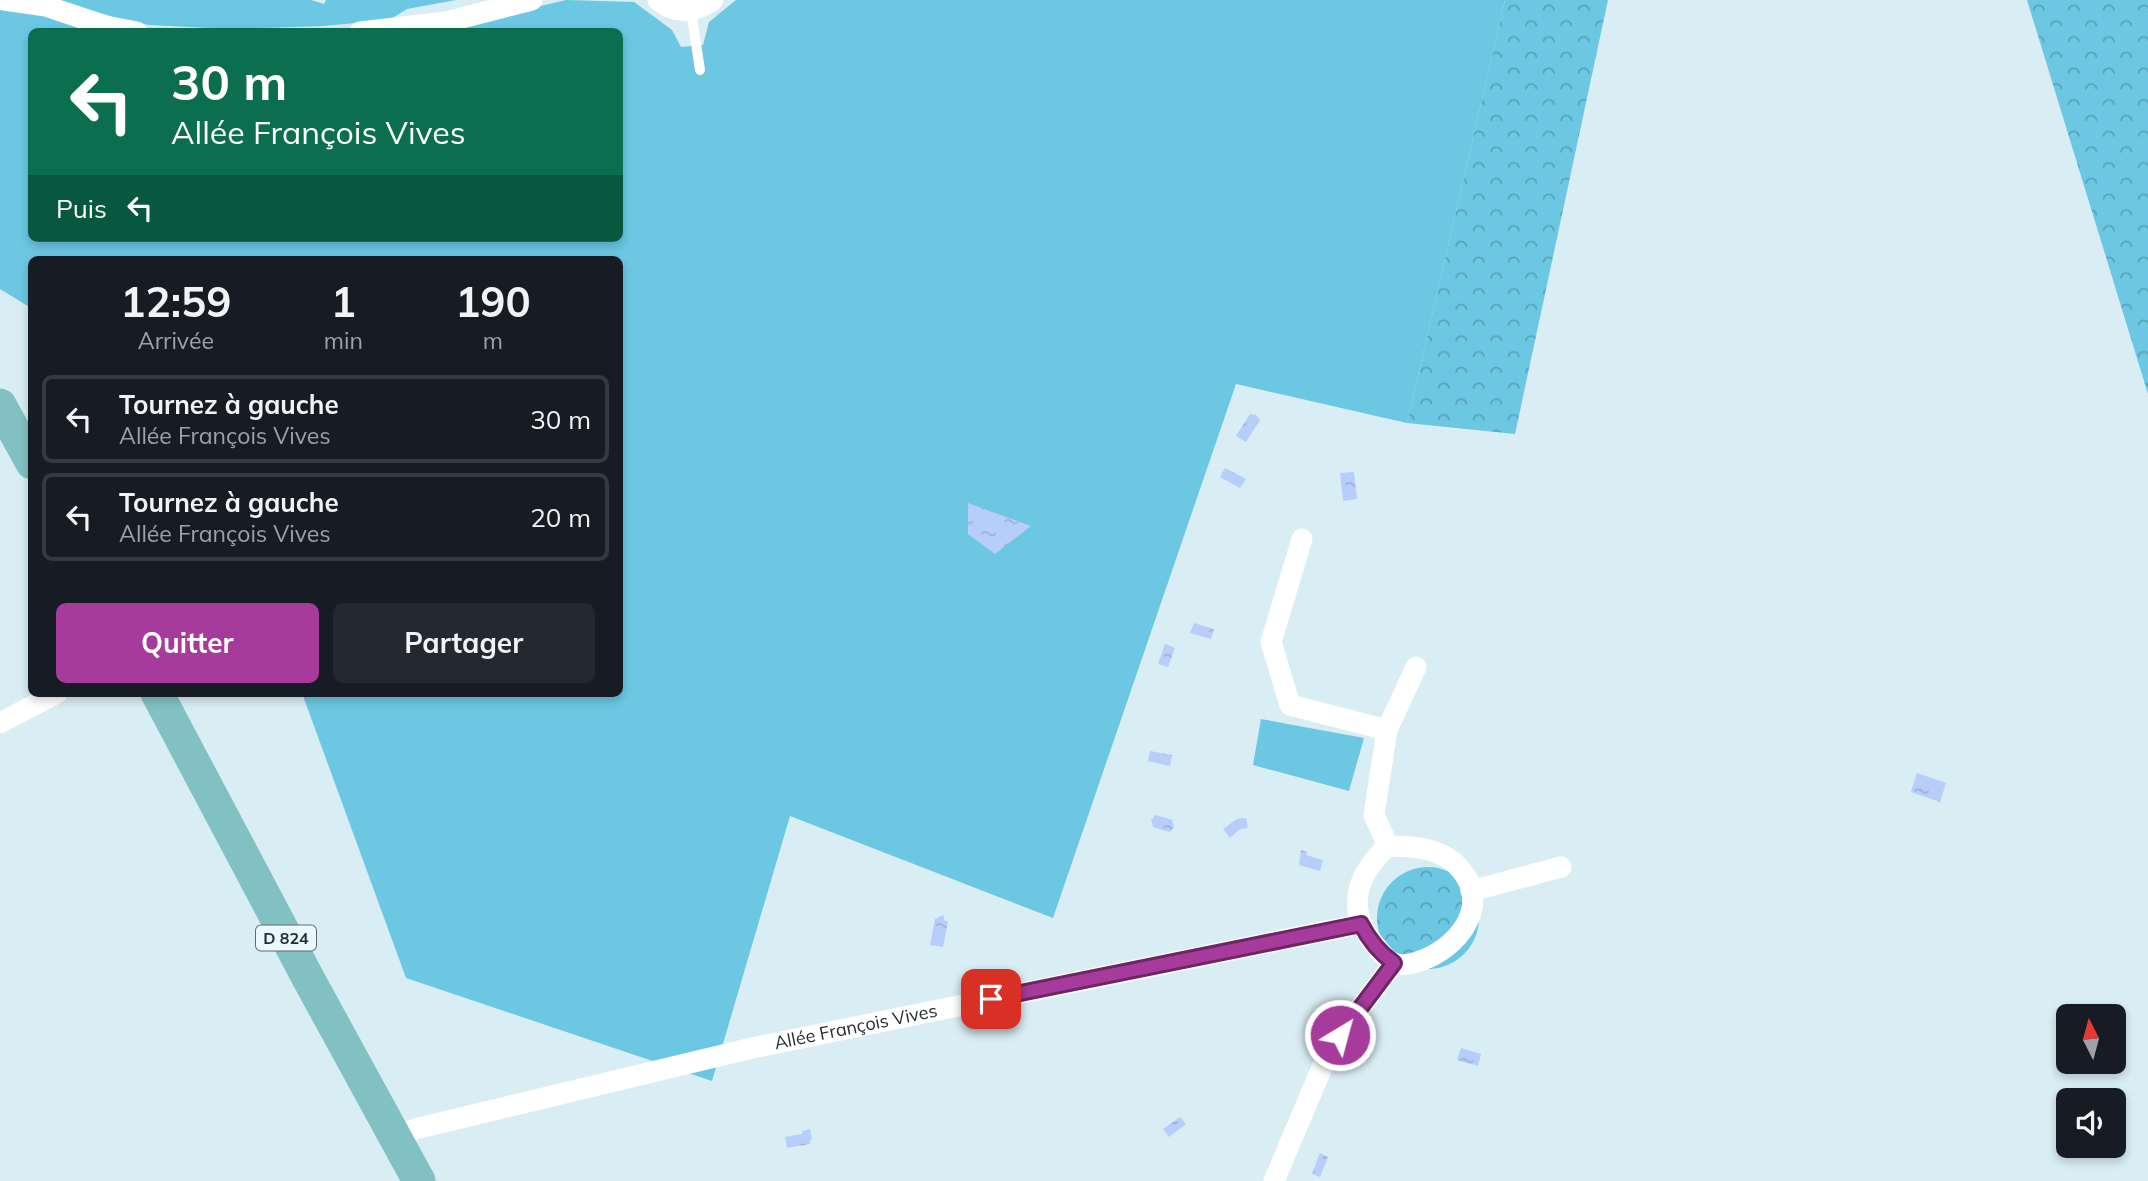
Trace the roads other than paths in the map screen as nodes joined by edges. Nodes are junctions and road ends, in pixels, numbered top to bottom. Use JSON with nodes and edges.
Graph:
{"nodes":[{"id":1,"x":4,"y":0,"type":"edge"},
{"id":2,"x":532,"y":0,"type":"edge"},
{"id":3,"x":658,"y":0,"type":"edge"},
{"id":4,"x":713,"y":0,"type":"edge"},
{"id":5,"x":691,"y":10,"type":"junction"},
{"id":6,"x":115,"y":28,"type":"edge"},
{"id":7,"x":394,"y":28,"type":"edge"},
{"id":8,"x":700,"y":70,"type":"dead end"},
{"id":9,"x":0,"y":405,"type":"edge"},
{"id":10,"x":28,"y":456,"type":"edge"},
{"id":11,"x":1302,"y":540,"type":"dead end"},
{"id":12,"x":1416,"y":667,"type":"dead end"},
{"id":13,"x":49,"y":697,"type":"edge"},
{"id":14,"x":159,"y":697,"type":"edge"},
{"id":15,"x":0,"y":723,"type":"edge"},
{"id":16,"x":1387,"y":730,"type":"junction"},
{"id":17,"x":1388,"y":846,"type":"junction"},
{"id":18,"x":1561,"y":867,"type":"dead end"},
{"id":19,"x":1472,"y":891,"type":"junction"},
{"id":20,"x":1361,"y":924,"type":"junction"},
{"id":21,"x":1394,"y":963,"type":"junction"},
{"id":22,"x":396,"y":1137,"type":"junction"},
{"id":23,"x":419,"y":1181,"type":"edge"},
{"id":24,"x":1274,"y":1181,"type":"edge"}],
"edges":[{"from":1,"to":6,"type":"street"},
{"from":2,"to":7,"type":"street"},
{"from":3,"to":5,"type":"street"},
{"from":4,"to":5,"type":"street"},
{"from":5,"to":8,"type":"lane"},
{"from":9,"to":10,"type":"main road"},
{"from":11,"to":16,"type":"street"},
{"from":12,"to":16,"type":"street"},
{"from":13,"to":15,"type":"street"},
{"from":14,"to":22,"type":"main road","number":"D 824"},
{"from":16,"to":17,"type":"street"},
{"from":17,"to":19,"type":"street"},
{"from":17,"to":20,"type":"street"},
{"from":18,"to":19,"type":"street"},
{"from":19,"to":21,"type":"street"},
{"from":20,"to":21,"type":"street"},
{"from":20,"to":22,"type":"street","name":"Allée François Vives"},
{"from":21,"to":24,"type":"street"},
{"from":22,"to":23,"type":"main road","number":"D 824"}]}
